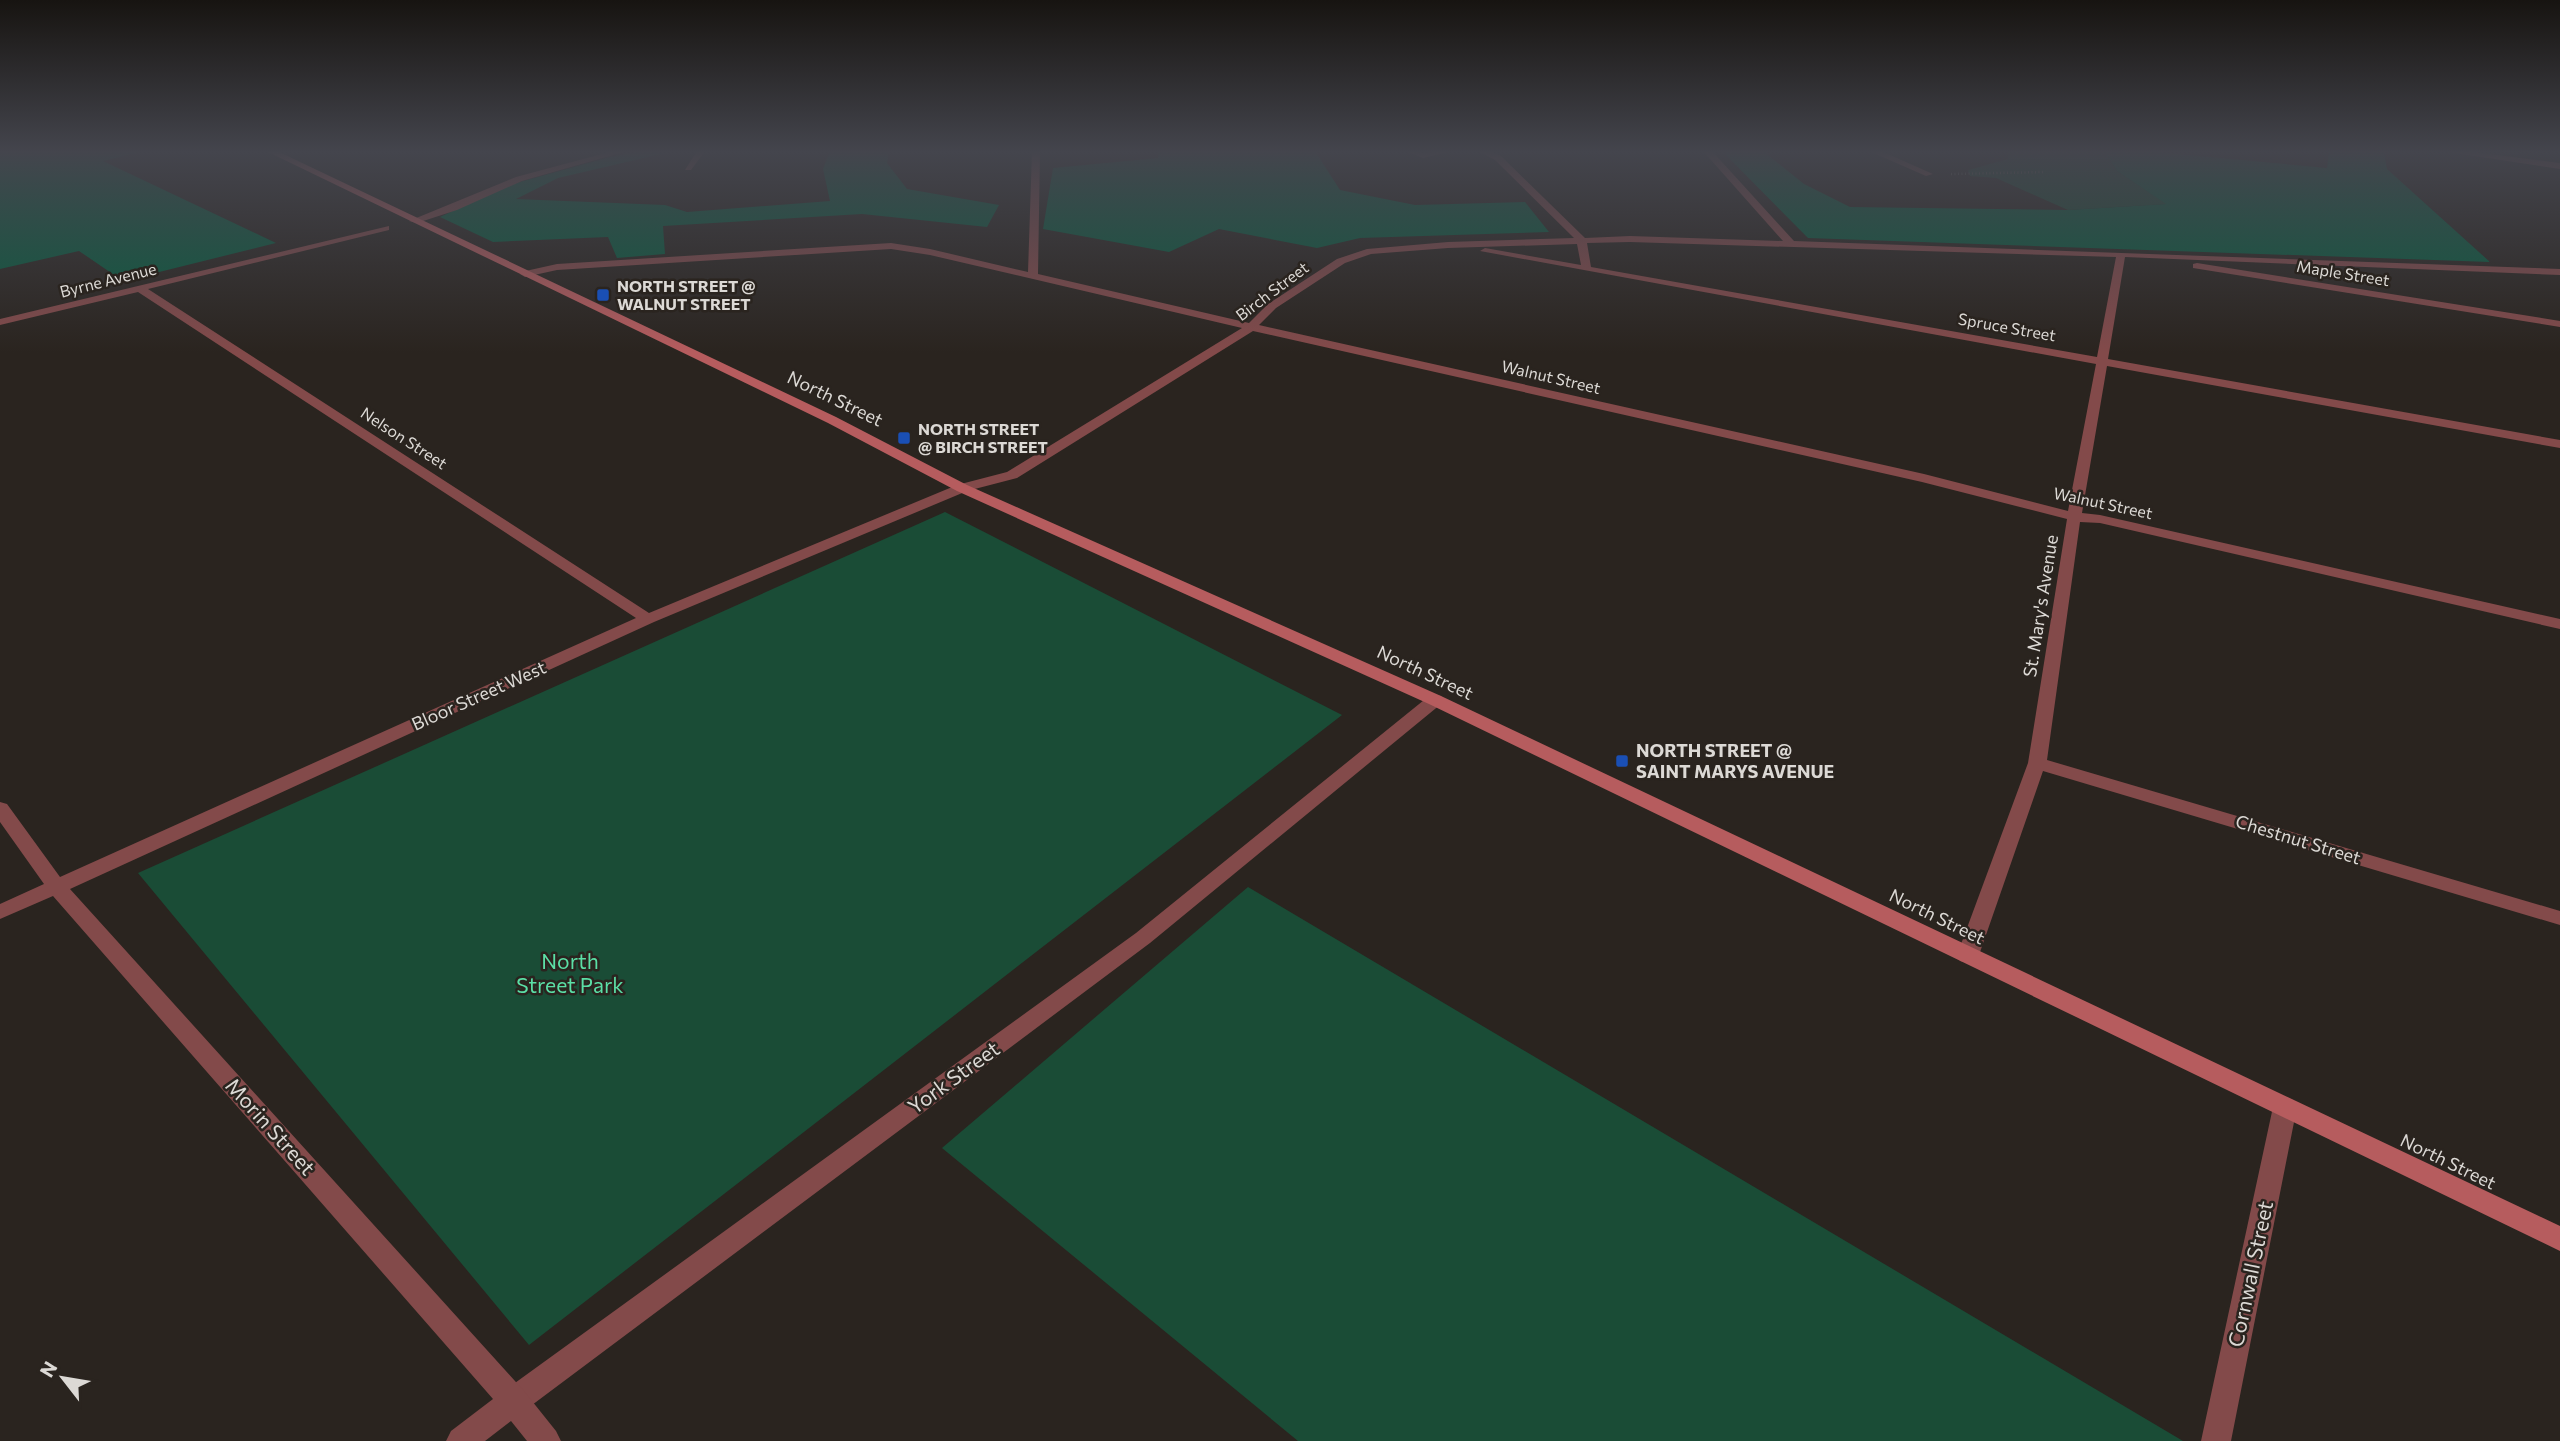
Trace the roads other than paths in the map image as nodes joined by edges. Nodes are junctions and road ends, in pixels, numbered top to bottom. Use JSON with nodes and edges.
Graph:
{"nodes":[{"id":1,"x":408,"y":218,"type":"edge"},
{"id":2,"x":421,"y":218,"type":"edge"},
{"id":3,"x":1035,"y":218,"type":"edge"},
{"id":4,"x":1560,"y":218,"type":"edge"},
{"id":5,"x":1767,"y":218,"type":"edge"},
{"id":6,"x":414,"y":221,"type":"junction"},
{"id":7,"x":386,"y":228,"type":"dead end"},
{"id":8,"x":1581,"y":239,"type":"junction"},
{"id":9,"x":1448,"y":245,"type":"junction"},
{"id":10,"x":1791,"y":245,"type":"junction"},
{"id":11,"x":2121,"y":254,"type":"junction"},
{"id":12,"x":1586,"y":268,"type":"junction"},
{"id":13,"x":2560,"y":272,"type":"edge"},
{"id":14,"x":525,"y":274,"type":"junction"},
{"id":15,"x":1033,"y":276,"type":"junction"},
{"id":16,"x":139,"y":288,"type":"junction"},
{"id":17,"x":0,"y":322,"type":"edge"},
{"id":18,"x":2560,"y":324,"type":"edge"},
{"id":19,"x":1251,"y":327,"type":"junction"},
{"id":20,"x":2102,"y":360,"type":"junction"},
{"id":21,"x":2560,"y":444,"type":"edge"},
{"id":22,"x":962,"y":488,"type":"junction"},
{"id":23,"x":2074,"y":517,"type":"junction"},
{"id":24,"x":648,"y":620,"type":"junction"},
{"id":25,"x":2560,"y":624,"type":"edge"},
{"id":26,"x":1435,"y":700,"type":"junction"},
{"id":27,"x":2037,"y":763,"type":"junction"},
{"id":28,"x":0,"y":808,"type":"edge"},
{"id":29,"x":56,"y":886,"type":"junction"},
{"id":30,"x":0,"y":912,"type":"edge"},
{"id":31,"x":2560,"y":918,"type":"edge"},
{"id":32,"x":1968,"y":955,"type":"junction"},
{"id":33,"x":2285,"y":1107,"type":"junction"},
{"id":34,"x":2560,"y":1239,"type":"edge"},
{"id":35,"x":514,"y":1401,"type":"junction"},
{"id":36,"x":461,"y":1441,"type":"edge"},
{"id":37,"x":545,"y":1441,"type":"edge"},
{"id":38,"x":2216,"y":1441,"type":"edge"}],
"edges":[{"from":1,"to":6,"type":"main road","name":"North Street"},
{"from":2,"to":6,"type":"street"},
{"from":3,"to":15,"type":"street"},
{"from":4,"to":8,"type":"street"},
{"from":5,"to":10,"type":"street"},
{"from":6,"to":14,"type":"main road","name":"North Street"},
{"from":7,"to":16,"type":"street","name":"Byrne Avenue"},
{"from":8,"to":9,"type":"street","name":"Birch Street"},
{"from":8,"to":10,"type":"street","name":"Birch Street"},
{"from":8,"to":12,"type":"street"},
{"from":9,"to":12,"type":"street","name":"Spruce Street"},
{"from":9,"to":19,"type":"street","name":"Birch Street"},
{"from":10,"to":11,"type":"street","name":"Birch Street"},
{"from":11,"to":13,"type":"street","name":"Birch Street"},
{"from":11,"to":18,"type":"street","name":"Maple Street"},
{"from":11,"to":20,"type":"street","name":"St. Mary's Avenue"},
{"from":12,"to":20,"type":"street","name":"Spruce Street"},
{"from":14,"to":15,"type":"street","name":"Walnut Street"},
{"from":14,"to":22,"type":"main road","name":"North Street"},
{"from":15,"to":19,"type":"street","name":"Walnut Street"},
{"from":16,"to":17,"type":"street","name":"Byrne Avenue"},
{"from":16,"to":24,"type":"street","name":"Nelson Street"},
{"from":19,"to":22,"type":"street","name":"Birch Street"},
{"from":19,"to":23,"type":"street","name":"Walnut Street"},
{"from":20,"to":21,"type":"street","name":"Spruce Street"},
{"from":20,"to":23,"type":"street","name":"St. Mary's Avenue"},
{"from":22,"to":24,"type":"street","name":"Bloor Street West"},
{"from":22,"to":26,"type":"main road","name":"North Street"},
{"from":23,"to":25,"type":"street","name":"Walnut Street"},
{"from":23,"to":27,"type":"street","name":"St. Mary's Avenue"},
{"from":24,"to":29,"type":"street","name":"Bloor Street West"},
{"from":26,"to":32,"type":"main road","name":"North Street"},
{"from":26,"to":35,"type":"street","name":"York Street"},
{"from":27,"to":31,"type":"street","name":"Chestnut Street"},
{"from":27,"to":32,"type":"street","name":"St. Mary's Avenue"},
{"from":28,"to":29,"type":"street","name":"Morin Street"},
{"from":29,"to":30,"type":"street","name":"Bloor Street West"},
{"from":29,"to":35,"type":"street","name":"Morin Street"},
{"from":32,"to":33,"type":"main road","name":"North Street"},
{"from":33,"to":34,"type":"main road","name":"North Street"},
{"from":33,"to":38,"type":"street","name":"Cornwall Street"},
{"from":35,"to":36,"type":"street","name":"York Street"},
{"from":35,"to":37,"type":"street","name":"Morin Street"}]}
